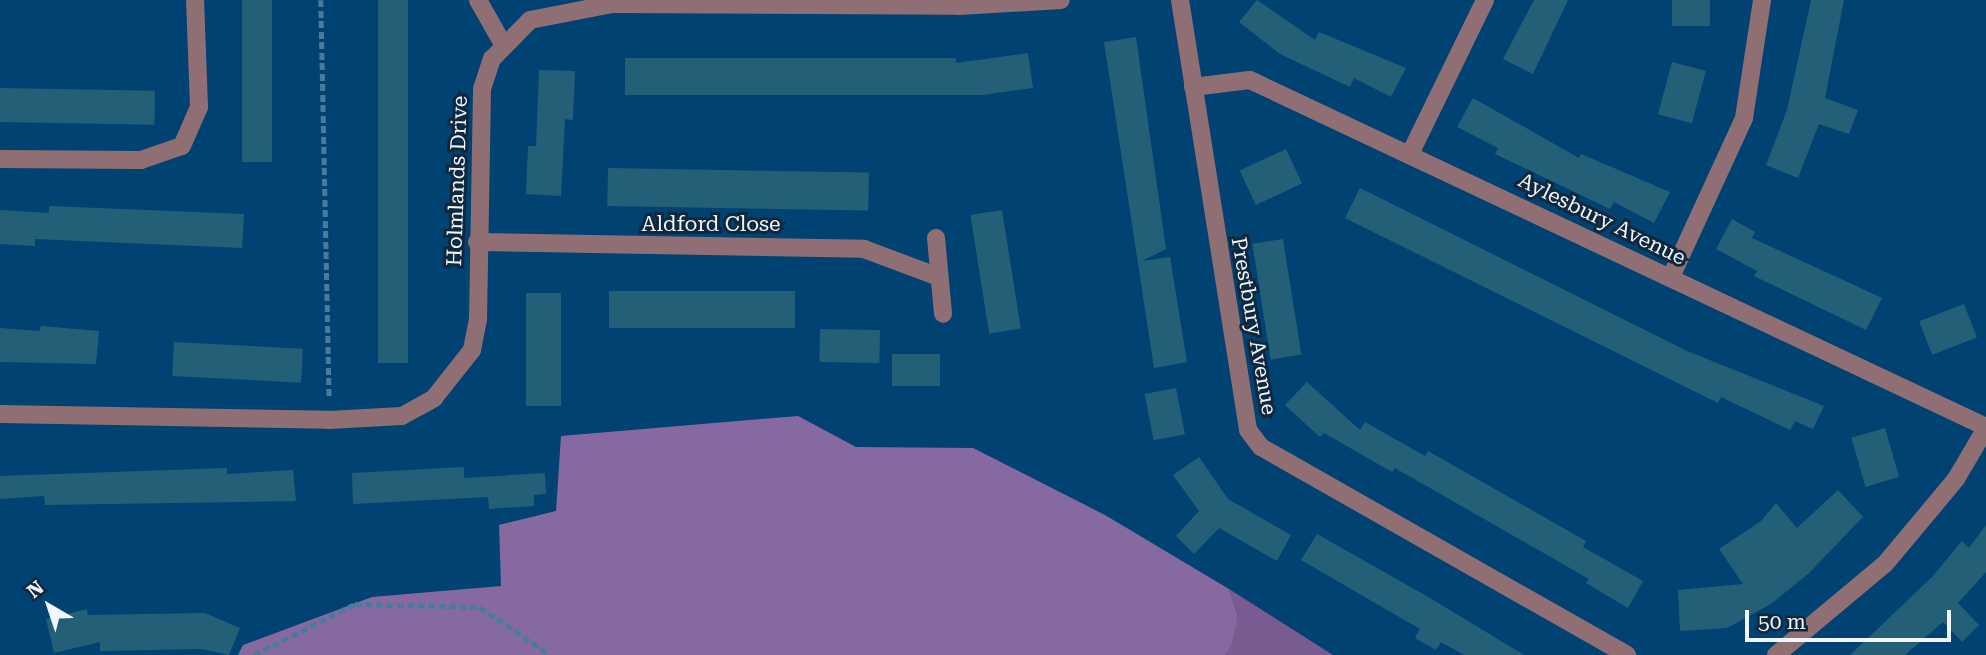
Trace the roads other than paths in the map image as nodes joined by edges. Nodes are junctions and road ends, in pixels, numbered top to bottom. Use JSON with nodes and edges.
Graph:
{"nodes":[{"id":1,"x":195,"y":0,"type":"edge"},
{"id":2,"x":478,"y":0,"type":"edge"},
{"id":3,"x":1061,"y":0,"type":"edge"},
{"id":4,"x":1180,"y":0,"type":"edge"},
{"id":5,"x":1485,"y":0,"type":"edge"},
{"id":6,"x":1762,"y":0,"type":"edge"},
{"id":7,"x":892,"y":3,"type":"edge"},
{"id":8,"x":504,"y":46,"type":"junction"},
{"id":9,"x":1193,"y":87,"type":"junction"},
{"id":10,"x":1410,"y":154,"type":"junction"},
{"id":11,"x":0,"y":159,"type":"edge"},
{"id":12,"x":936,"y":238,"type":"dead end"},
{"id":13,"x":477,"y":242,"type":"junction"},
{"id":14,"x":940,"y":277,"type":"junction"},
{"id":15,"x":1671,"y":277,"type":"junction"},
{"id":16,"x":943,"y":314,"type":"dead end"},
{"id":17,"x":0,"y":414,"type":"edge"},
{"id":18,"x":1986,"y":427,"type":"edge"},
{"id":19,"x":1627,"y":655,"type":"edge"},
{"id":20,"x":1776,"y":655,"type":"edge"}],
"edges":[{"from":1,"to":11,"type":"street"},
{"from":2,"to":8,"type":"street"},
{"from":3,"to":7,"type":"street","name":"Holmlands Drive"},
{"from":4,"to":9,"type":"street","name":"Prestbury Avenue"},
{"from":5,"to":10,"type":"street"},
{"from":6,"to":15,"type":"street"},
{"from":7,"to":8,"type":"street","name":"Holmlands Drive"},
{"from":8,"to":13,"type":"street","name":"Holmlands Drive"},
{"from":9,"to":10,"type":"street","name":"Aylesbury Avenue"},
{"from":9,"to":19,"type":"street","name":"Prestbury Avenue"},
{"from":10,"to":15,"type":"street","name":"Aylesbury Avenue"},
{"from":12,"to":14,"type":"street"},
{"from":13,"to":14,"type":"street","name":"Aldford Close"},
{"from":13,"to":17,"type":"street","name":"Holmlands Drive"},
{"from":14,"to":16,"type":"street"},
{"from":15,"to":18,"type":"street","name":"Aylesbury Avenue"},
{"from":18,"to":20,"type":"street"}]}
